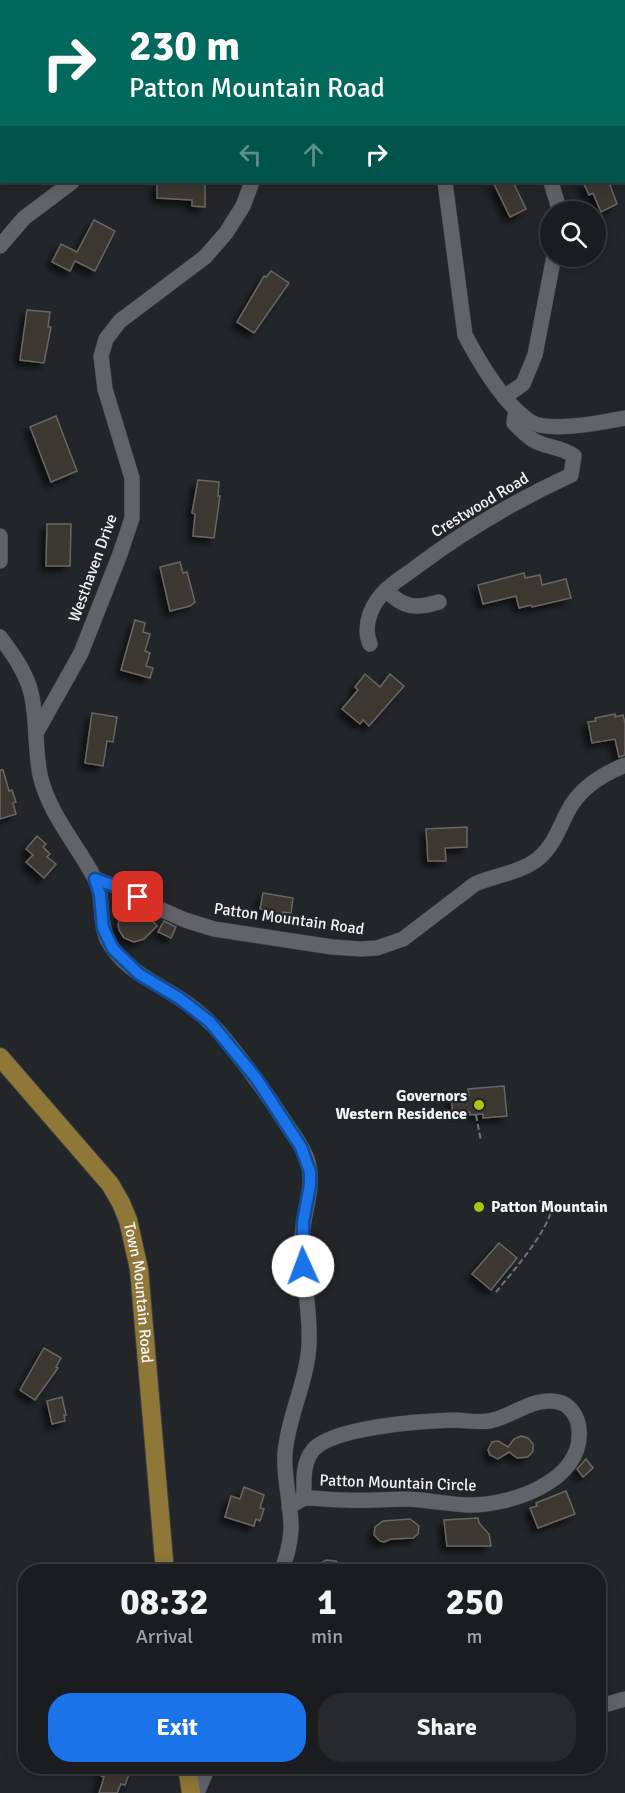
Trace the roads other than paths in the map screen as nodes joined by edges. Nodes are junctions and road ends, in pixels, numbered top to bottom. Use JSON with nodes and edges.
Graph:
{"nodes":[{"id":1,"x":71,"y":183,"type":"edge"},
{"id":2,"x":252,"y":183,"type":"edge"},
{"id":3,"x":445,"y":183,"type":"edge"},
{"id":4,"x":551,"y":183,"type":"edge"},
{"id":5,"x":557,"y":201,"type":"edge"},
{"id":6,"x":0,"y":246,"type":"edge"},
{"id":7,"x":552,"y":267,"type":"edge"},
{"id":8,"x":504,"y":397,"type":"junction"},
{"id":9,"x":516,"y":410,"type":"junction"},
{"id":10,"x":625,"y":418,"type":"edge"},
{"id":11,"x":0,"y":536,"type":"edge"},
{"id":12,"x":0,"y":561,"type":"edge"},
{"id":13,"x":386,"y":590,"type":"junction"},
{"id":14,"x":439,"y":602,"type":"dead end"},
{"id":15,"x":0,"y":637,"type":"edge"},
{"id":16,"x":370,"y":644,"type":"dead end"},
{"id":17,"x":36,"y":733,"type":"junction"},
{"id":18,"x":625,"y":765,"type":"edge"},
{"id":19,"x":95,"y":879,"type":"junction"},
{"id":20,"x":0,"y":1057,"type":"edge"},
{"id":21,"x":304,"y":1498,"type":"junction"},
{"id":22,"x":289,"y":1507,"type":"junction"},
{"id":23,"x":164,"y":1564,"type":"edge"},
{"id":24,"x":284,"y":1564,"type":"edge"},
{"id":25,"x":625,"y":1699,"type":"edge"},
{"id":26,"x":606,"y":1704,"type":"edge"},
{"id":27,"x":188,"y":1774,"type":"edge"},
{"id":28,"x":205,"y":1774,"type":"edge"},
{"id":29,"x":191,"y":1793,"type":"edge"},
{"id":30,"x":197,"y":1793,"type":"edge"}],
"edges":[{"from":1,"to":6,"type":"street"},
{"from":2,"to":17,"type":"street","name":"Westhaven Drive"},
{"from":3,"to":8,"type":"street","name":"Crestwood Road"},
{"from":4,"to":5,"type":"street"},
{"from":7,"to":8,"type":"street"},
{"from":8,"to":9,"type":"street","name":"Crestwood Road"},
{"from":9,"to":10,"type":"street","name":"Crestwood Road"},
{"from":9,"to":13,"type":"street","name":"Crestwood Road"},
{"from":11,"to":12,"type":"street"},
{"from":13,"to":14,"type":"street"},
{"from":13,"to":16,"type":"street"},
{"from":15,"to":17,"type":"street"},
{"from":17,"to":19,"type":"street"},
{"from":18,"to":19,"type":"street","name":"Patton Mountain Road"},
{"from":19,"to":22,"type":"street"},
{"from":20,"to":23,"type":"main road","name":"Town Mountain Road"},
{"from":21,"to":21,"type":"street","name":"Patton Mountain Circle"},
{"from":21,"to":22,"type":"street","name":"Patton Mountain Circle"},
{"from":22,"to":24,"type":"street"},
{"from":25,"to":26,"type":"street"},
{"from":27,"to":29,"type":"main road"},
{"from":28,"to":30,"type":"street"}]}
